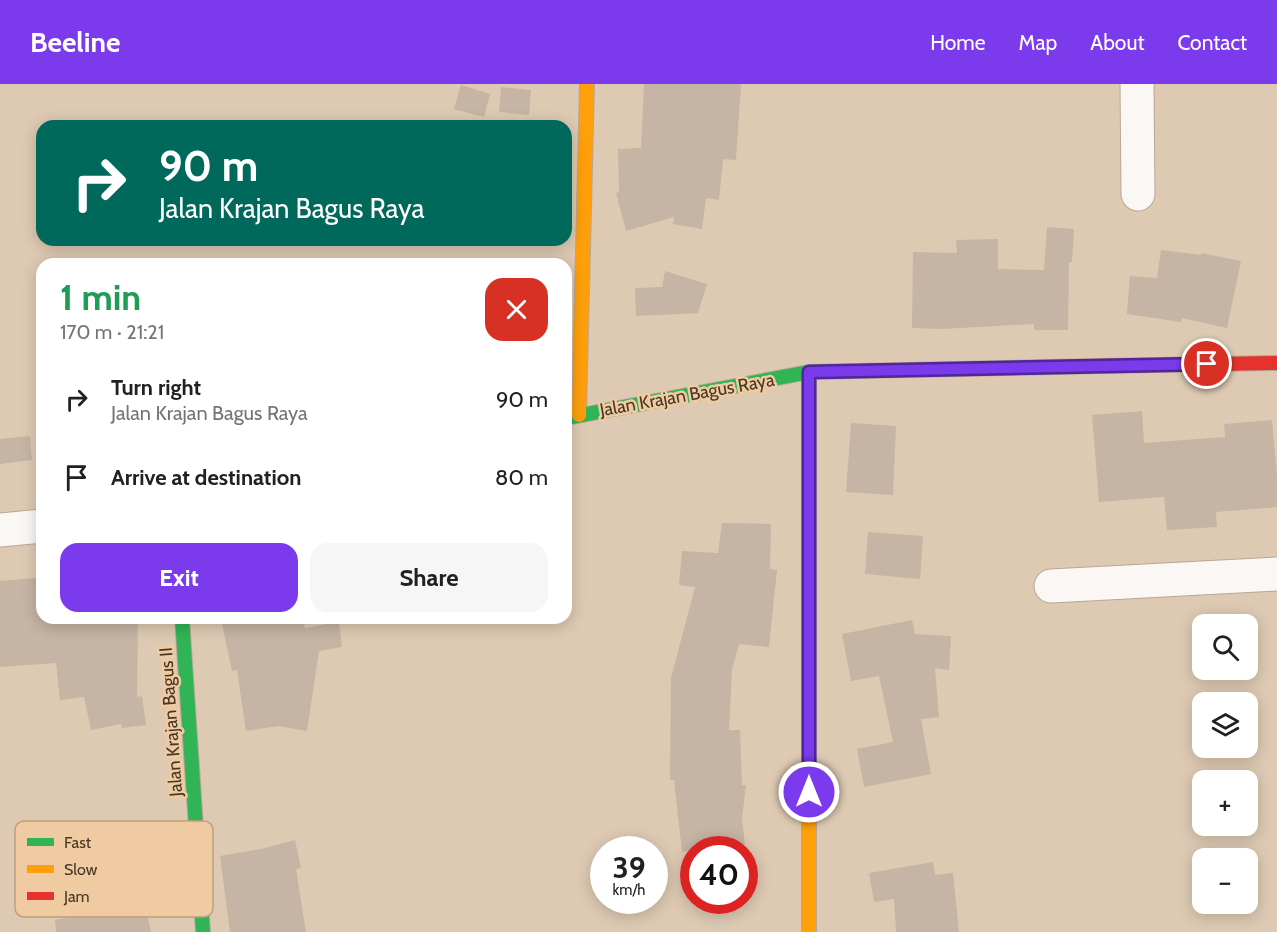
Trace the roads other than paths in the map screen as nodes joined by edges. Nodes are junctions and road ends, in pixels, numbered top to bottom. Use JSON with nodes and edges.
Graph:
{"nodes":[{"id":1,"x":587,"y":84,"type":"edge"},
{"id":2,"x":1137,"y":84,"type":"edge"},
{"id":3,"x":1138,"y":194,"type":"dead end"},
{"id":4,"x":1277,"y":363,"type":"edge"},
{"id":5,"x":809,"y":372,"type":"junction"},
{"id":6,"x":572,"y":416,"type":"edge"},
{"id":7,"x":36,"y":527,"type":"edge"},
{"id":8,"x":0,"y":530,"type":"edge"},
{"id":9,"x":1277,"y":574,"type":"edge"},
{"id":10,"x":1051,"y":586,"type":"dead end"},
{"id":11,"x":182,"y":624,"type":"edge"},
{"id":12,"x":196,"y":821,"type":"edge"},
{"id":13,"x":202,"y":917,"type":"edge"},
{"id":14,"x":203,"y":932,"type":"edge"},
{"id":15,"x":809,"y":932,"type":"edge"}],
"edges":[{"from":1,"to":6,"type":"street"},
{"from":2,"to":3,"type":"street"},
{"from":4,"to":5,"type":"street","name":"Jalan Krajan Bagus Raya"},
{"from":5,"to":6,"type":"street","name":"Jalan Krajan Bagus Raya"},
{"from":5,"to":15,"type":"street"},
{"from":7,"to":8,"type":"street"},
{"from":9,"to":10,"type":"street"},
{"from":11,"to":12,"type":"street","name":"Jalan Krajan Bagus II"},
{"from":13,"to":14,"type":"street","name":"Jalan Krajan Bagus II"}]}
